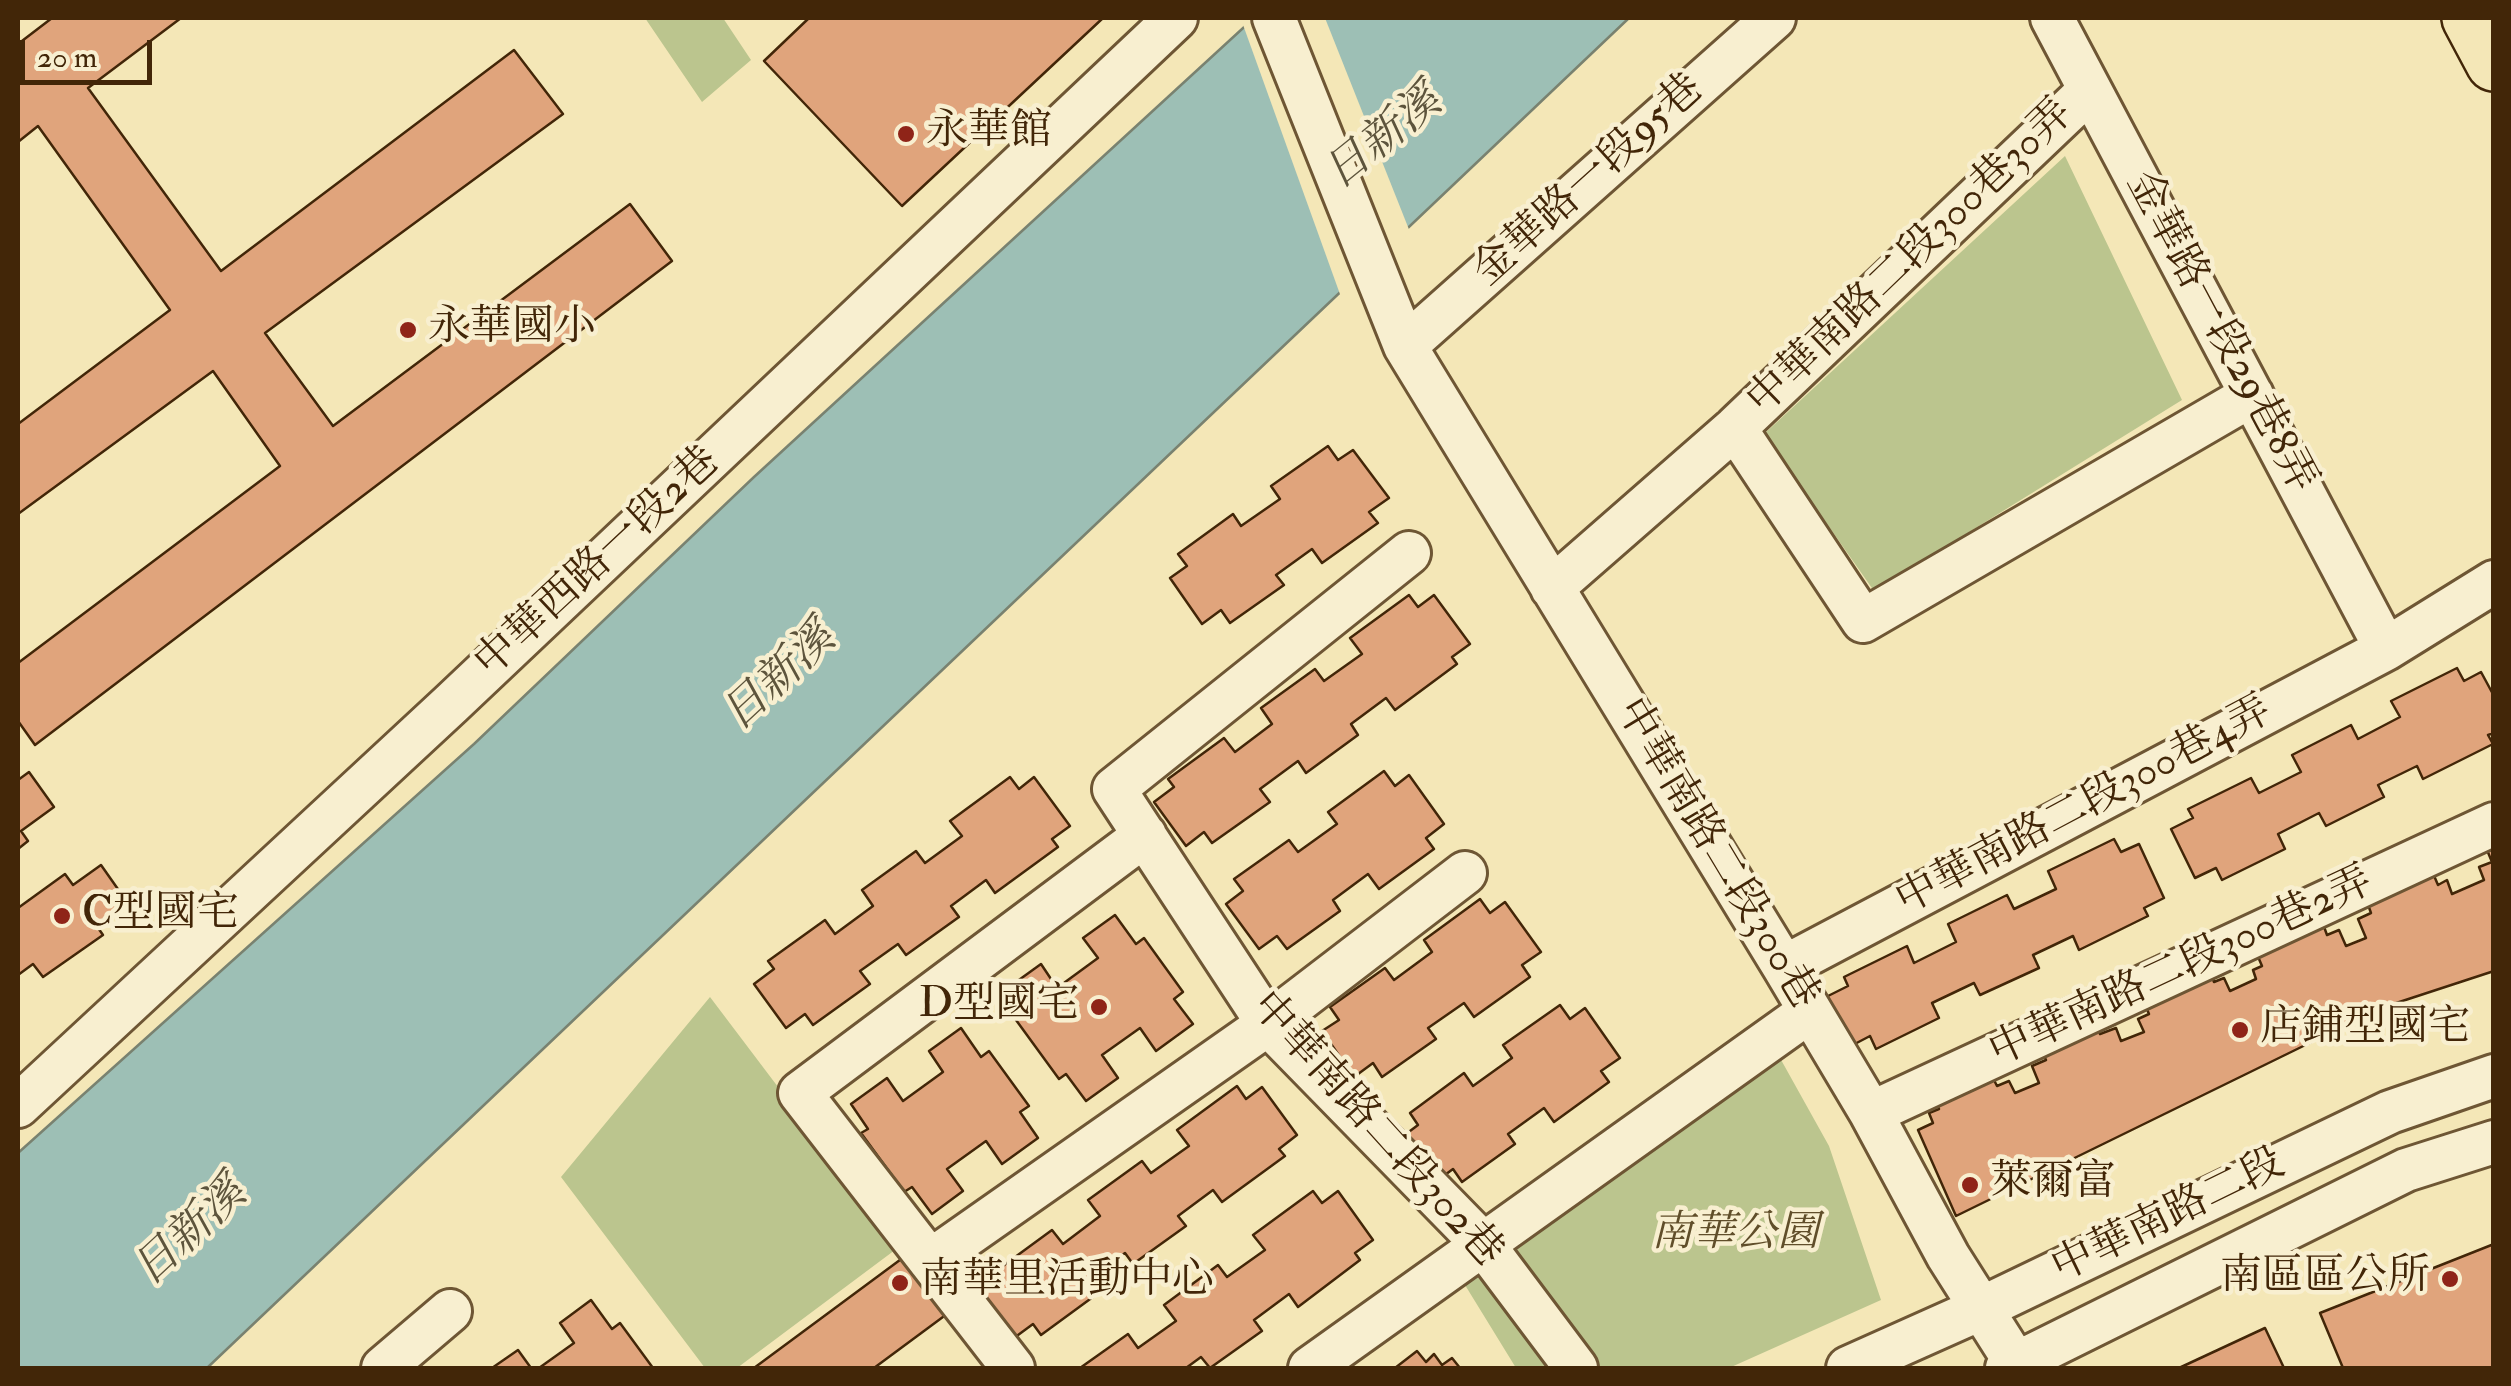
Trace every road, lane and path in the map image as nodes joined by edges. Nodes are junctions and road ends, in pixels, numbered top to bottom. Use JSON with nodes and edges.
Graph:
{"nodes":[{"id":1,"x":1176,"y":18,"type":"edge"},
{"id":2,"x":1274,"y":18,"type":"edge"},
{"id":3,"x":1774,"y":18,"type":"edge"},
{"id":4,"x":2052,"y":18,"type":"edge"},
{"id":5,"x":2470,"y":18,"type":"edge"},
{"id":6,"x":2494,"y":63,"type":"edge"},
{"id":7,"x":2090,"y":90,"type":"junction"},
{"id":8,"x":1405,"y":346,"type":"junction"},
{"id":9,"x":2252,"y":395,"type":"junction"},
{"id":10,"x":1735,"y":428,"type":"junction"},
{"id":11,"x":1410,"y":552,"type":"dead end"},
{"id":12,"x":2494,"y":582,"type":"edge"},
{"id":13,"x":1552,"y":588,"type":"junction"},
{"id":14,"x":2386,"y":649,"type":"junction"},
{"id":15,"x":2494,"y":824,"type":"edge"},
{"id":16,"x":1145,"y":835,"type":"junction"},
{"id":17,"x":1465,"y":873,"type":"dead end"},
{"id":18,"x":1784,"y":967,"type":"junction"},
{"id":19,"x":1810,"y":1011,"type":"junction"},
{"id":20,"x":1268,"y":1024,"type":"junction"},
{"id":21,"x":2494,"y":1076,"type":"edge"},
{"id":22,"x":18,"y":1106,"type":"edge"},
{"id":23,"x":1871,"y":1114,"type":"junction"},
{"id":24,"x":2494,"y":1142,"type":"edge"},
{"id":25,"x":1484,"y":1244,"type":"junction"},
{"id":26,"x":930,"y":1261,"type":"junction"},
{"id":27,"x":1980,"y":1308,"type":"junction"},
{"id":28,"x":450,"y":1311,"type":"dead end"},
{"id":29,"x":2014,"y":1367,"type":"edge"},
{"id":30,"x":383,"y":1368,"type":"edge"},
{"id":31,"x":1013,"y":1368,"type":"edge"},
{"id":32,"x":1310,"y":1368,"type":"edge"},
{"id":33,"x":1576,"y":1368,"type":"edge"},
{"id":34,"x":1848,"y":1368,"type":"edge"}],
"edges":[{"from":1,"to":22,"type":"street","name":"中華西路一段2巷"},
{"from":2,"to":8,"type":"street","name":"中華南路二段300巷"},
{"from":3,"to":8,"type":"street","name":"金華路一段95巷"},
{"from":4,"to":7,"type":"street","name":"金華路一段29巷8弄"},
{"from":5,"to":6,"type":"main road"},
{"from":7,"to":9,"type":"street","name":"金華路一段29巷8弄"},
{"from":7,"to":10,"type":"street","name":"中華南路二段300巷30弄"},
{"from":8,"to":13,"type":"street","name":"中華南路二段300巷"},
{"from":9,"to":10,"type":"street","name":"中華南路二段300巷30弄"},
{"from":9,"to":14,"type":"street","name":"金華路一段29巷8弄"},
{"from":10,"to":13,"type":"street","name":"中華南路二段300巷30弄"},
{"from":11,"to":16,"type":"street","name":"中華南路二段302巷"},
{"from":12,"to":14,"type":"street","name":"中華南路二段300巷4弄"},
{"from":13,"to":18,"type":"street","name":"中華南路二段300巷"},
{"from":14,"to":18,"type":"street","name":"中華南路二段300巷4弄"},
{"from":15,"to":23,"type":"street","name":"中華南路二段300巷2弄"},
{"from":16,"to":20,"type":"street","name":"中華南路二段302巷"},
{"from":16,"to":26,"type":"street"},
{"from":17,"to":20,"type":"street"},
{"from":18,"to":19,"type":"street","name":"中華南路二段300巷"},
{"from":19,"to":23,"type":"street","name":"中華南路二段300巷"},
{"from":19,"to":25,"type":"street"},
{"from":20,"to":25,"type":"street","name":"中華南路二段302巷"},
{"from":20,"to":26,"type":"street"},
{"from":21,"to":27,"type":"street","name":"中華南路二段"},
{"from":23,"to":27,"type":"street","name":"中華南路二段300巷"},
{"from":24,"to":29,"type":"street","name":"中華南路二段"},
{"from":25,"to":32,"type":"street"},
{"from":25,"to":33,"type":"street","name":"中華南路二段302巷"},
{"from":26,"to":31,"type":"street"},
{"from":27,"to":29,"type":"street","name":"中華南路二段300巷"},
{"from":27,"to":34,"type":"street","name":"中華南路二段"},
{"from":28,"to":30,"type":"street"}]}
